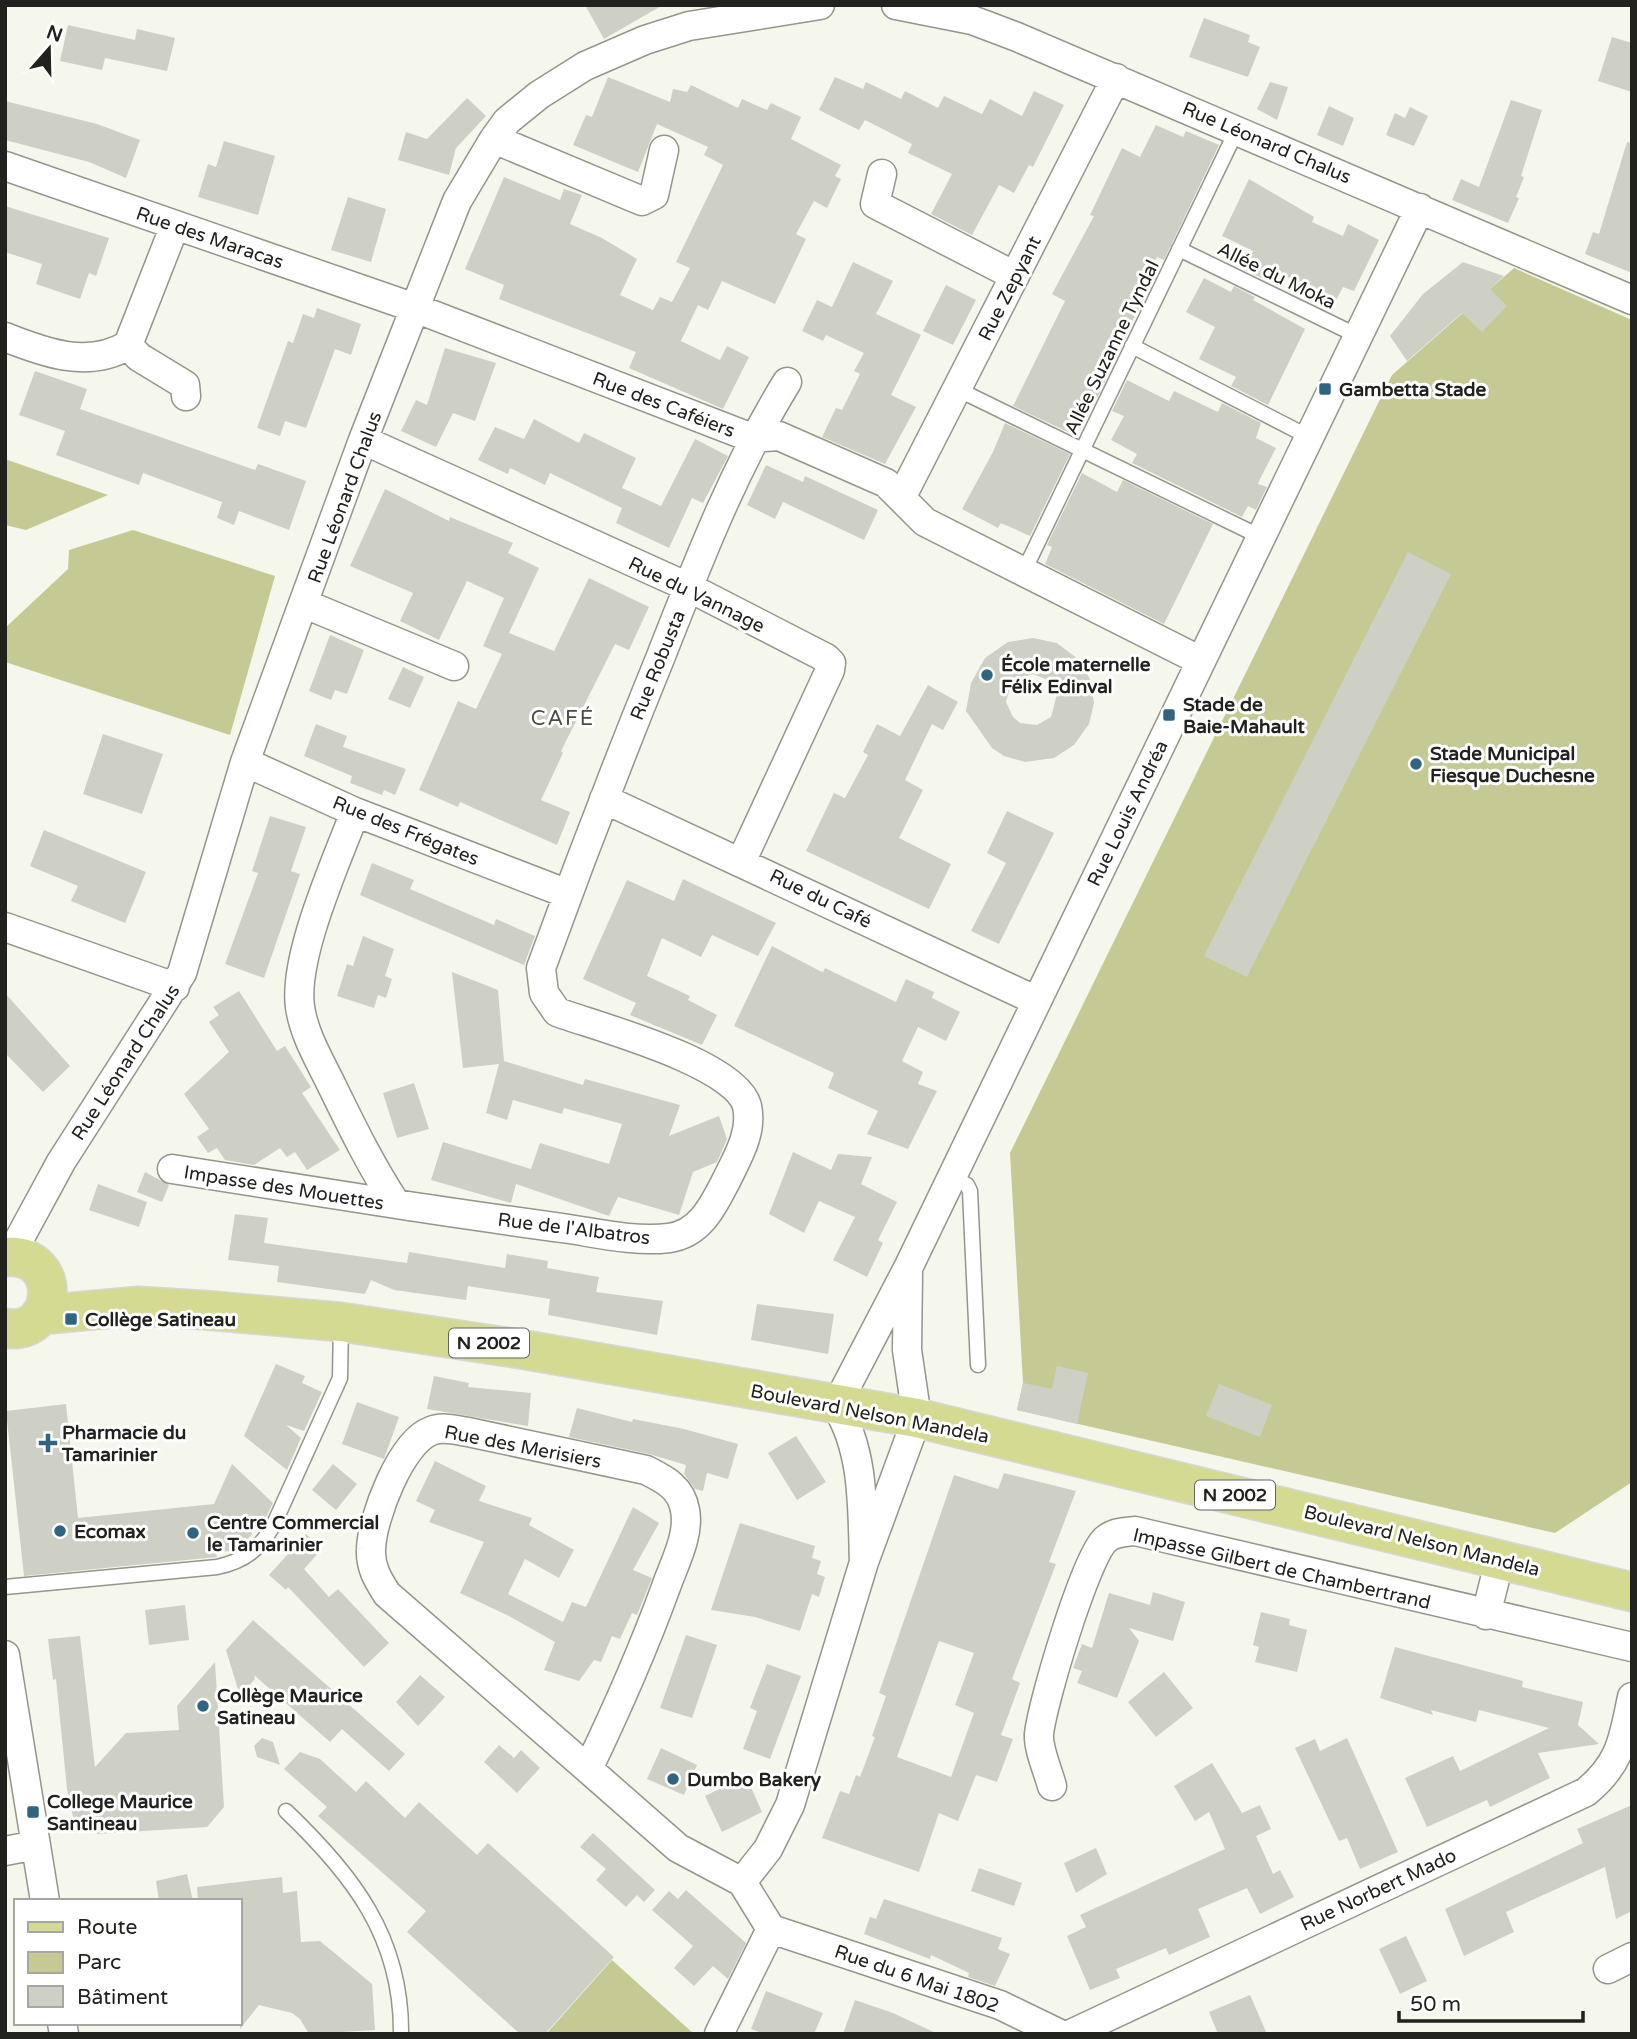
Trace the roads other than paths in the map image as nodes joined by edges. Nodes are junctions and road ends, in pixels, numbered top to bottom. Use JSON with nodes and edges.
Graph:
{"nodes":[{"id":1,"x":820,"y":5,"type":"edge"},
{"id":2,"x":897,"y":5,"type":"edge"},
{"id":3,"x":752,"y":10,"type":"edge"},
{"id":4,"x":714,"y":14,"type":"edge"},
{"id":5,"x":1116,"y":78,"type":"junction"},
{"id":6,"x":1233,"y":138,"type":"dead end"},
{"id":7,"x":494,"y":139,"type":"junction"},
{"id":8,"x":664,"y":150,"type":"dead end"},
{"id":9,"x":5,"y":166,"type":"edge"},
{"id":10,"x":882,"y":174,"type":"dead end"},
{"id":11,"x":1420,"y":208,"type":"junction"},
{"id":12,"x":175,"y":225,"type":"junction"},
{"id":13,"x":1179,"y":249,"type":"junction"},
{"id":14,"x":1015,"y":276,"type":"junction"},
{"id":15,"x":1632,"y":300,"type":"edge"},
{"id":16,"x":415,"y":308,"type":"junction"},
{"id":17,"x":1358,"y":336,"type":"junction"},
{"id":18,"x":5,"y":337,"type":"edge"},
{"id":19,"x":128,"y":345,"type":"junction"},
{"id":20,"x":1132,"y":346,"type":"junction"},
{"id":21,"x":787,"y":382,"type":"dead end"},
{"id":22,"x":957,"y":389,"type":"junction"},
{"id":23,"x":186,"y":396,"type":"dead end"},
{"id":24,"x":1310,"y":437,"type":"junction"},
{"id":25,"x":752,"y":439,"type":"junction"},
{"id":26,"x":363,"y":440,"type":"junction"},
{"id":27,"x":1082,"y":450,"type":"junction"},
{"id":28,"x":901,"y":498,"type":"junction"},
{"id":29,"x":1261,"y":537,"type":"junction"},
{"id":30,"x":1023,"y":573,"type":"junction"},
{"id":31,"x":688,"y":587,"type":"junction"},
{"id":32,"x":305,"y":604,"type":"junction"},
{"id":33,"x":1201,"y":661,"type":"junction"},
{"id":34,"x":454,"y":666,"type":"dead end"},
{"id":35,"x":245,"y":762,"type":"junction"},
{"id":36,"x":604,"y":799,"type":"junction"},
{"id":37,"x":355,"y":812,"type":"junction"},
{"id":38,"x":742,"y":860,"type":"junction"},
{"id":39,"x":568,"y":894,"type":"junction"},
{"id":40,"x":5,"y":927,"type":"edge"},
{"id":41,"x":175,"y":987,"type":"junction"},
{"id":42,"x":1037,"y":1001,"type":"junction"},
{"id":43,"x":172,"y":1169,"type":"dead end"},
{"id":44,"x":952,"y":1177,"type":"junction"},
{"id":45,"x":396,"y":1204,"type":"junction"},
{"id":46,"x":24,"y":1264,"type":"edge"},
{"id":47,"x":908,"y":1268,"type":"junction"},
{"id":48,"x":138,"y":1306,"type":"junction"},
{"id":49,"x":341,"y":1322,"type":"junction"},
{"id":50,"x":18,"y":1330,"type":"edge"},
{"id":51,"x":978,"y":1365,"type":"dead end"},
{"id":52,"x":836,"y":1406,"type":"junction"},
{"id":53,"x":918,"y":1418,"type":"junction"},
{"id":54,"x":1500,"y":1559,"type":"junction"},
{"id":55,"x":864,"y":1562,"type":"junction"},
{"id":56,"x":5,"y":1587,"type":"edge"},
{"id":57,"x":1632,"y":1592,"type":"edge"},
{"id":58,"x":1486,"y":1615,"type":"junction"},
{"id":59,"x":1632,"y":1647,"type":"edge"},
{"id":60,"x":5,"y":1655,"type":"edge"},
{"id":61,"x":1632,"y":1697,"type":"edge"},
{"id":62,"x":588,"y":1769,"type":"junction"},
{"id":63,"x":1052,"y":1786,"type":"dead end"},
{"id":64,"x":286,"y":1811,"type":"dead end"},
{"id":65,"x":37,"y":1844,"type":"junction"},
{"id":66,"x":5,"y":1851,"type":"edge"},
{"id":67,"x":742,"y":1882,"type":"junction"},
{"id":68,"x":44,"y":1899,"type":"edge"},
{"id":69,"x":771,"y":1930,"type":"junction"},
{"id":70,"x":401,"y":2034,"type":"edge"},
{"id":71,"x":719,"y":2034,"type":"edge"},
{"id":72,"x":1060,"y":2034,"type":"edge"},
{"id":73,"x":1072,"y":2034,"type":"edge"}],
"edges":[{"from":1,"to":3,"type":"street","name":"Rue Léonard Chalus"},
{"from":2,"to":5,"type":"street","name":"Rue Léonard Chalus"},
{"from":3,"to":4,"type":"street","name":"Rue Léonard Chalus"},
{"from":4,"to":7,"type":"street","name":"Rue Léonard Chalus"},
{"from":5,"to":11,"type":"street","name":"Rue Léonard Chalus"},
{"from":5,"to":14,"type":"street","name":"Rue Zepyant"},
{"from":6,"to":13,"type":"lane","name":"Allée Suzanne Tyndal"},
{"from":7,"to":8,"type":"street"},
{"from":7,"to":16,"type":"street","name":"Rue Léonard Chalus"},
{"from":9,"to":12,"type":"street","name":"Rue des Maracas"},
{"from":10,"to":14,"type":"street"},
{"from":11,"to":15,"type":"street","name":"Rue Léonard Chalus"},
{"from":11,"to":17,"type":"street","name":"Rue Louis Andréa"},
{"from":12,"to":16,"type":"street","name":"Rue des Maracas"},
{"from":12,"to":19,"type":"street"},
{"from":13,"to":17,"type":"lane","name":"Allée du Moka"},
{"from":13,"to":20,"type":"lane","name":"Allée Suzanne Tyndal"},
{"from":14,"to":22,"type":"street","name":"Rue Zepyant"},
{"from":16,"to":25,"type":"street","name":"Rue des Caféiers"},
{"from":16,"to":26,"type":"street","name":"Rue Léonard Chalus"},
{"from":17,"to":24,"type":"street","name":"Rue Louis Andréa"},
{"from":18,"to":19,"type":"street"},
{"from":19,"to":23,"type":"street"},
{"from":20,"to":24,"type":"lane"},
{"from":20,"to":27,"type":"lane","name":"Allée Suzanne Tyndal"},
{"from":21,"to":25,"type":"street","name":"Rue Robusta"},
{"from":22,"to":27,"type":"lane"},
{"from":22,"to":28,"type":"street","name":"Rue Zepyant"},
{"from":24,"to":29,"type":"street","name":"Rue Louis Andréa"},
{"from":25,"to":28,"type":"street","name":"Rue des Caféiers"},
{"from":25,"to":31,"type":"street","name":"Rue Robusta"},
{"from":26,"to":31,"type":"street","name":"Rue du Vannage"},
{"from":26,"to":32,"type":"street","name":"Rue Léonard Chalus"},
{"from":27,"to":29,"type":"lane"},
{"from":27,"to":30,"type":"lane","name":"Allée Suzanne Tyndal"},
{"from":28,"to":30,"type":"street","name":"Rue des Caféiers"},
{"from":29,"to":33,"type":"street","name":"Rue Louis Andréa"},
{"from":30,"to":33,"type":"street","name":"Rue des Caféiers"},
{"from":31,"to":36,"type":"street","name":"Rue Robusta"},
{"from":31,"to":38,"type":"street","name":"Rue du Vannage"},
{"from":32,"to":34,"type":"street"},
{"from":32,"to":35,"type":"street","name":"Rue Léonard Chalus"},
{"from":33,"to":42,"type":"street","name":"Rue Louis Andréa"},
{"from":35,"to":37,"type":"street","name":"Rue des Frégates"},
{"from":35,"to":41,"type":"street","name":"Rue Léonard Chalus"},
{"from":36,"to":38,"type":"street","name":"Rue du Café"},
{"from":36,"to":39,"type":"street","name":"Rue Robusta"},
{"from":37,"to":39,"type":"street","name":"Rue des Frégates"},
{"from":37,"to":45,"type":"street"},
{"from":38,"to":42,"type":"street","name":"Rue du Café"},
{"from":39,"to":45,"type":"street","name":"Rue de l'Albatros"},
{"from":40,"to":41,"type":"street"},
{"from":41,"to":46,"type":"street","name":"Rue Léonard Chalus"},
{"from":42,"to":44,"type":"street","name":"Rue Louis Andréa"},
{"from":43,"to":45,"type":"street","name":"Impasse des Mouettes"},
{"from":44,"to":47,"type":"street","name":"Rue Louis Andréa"},
{"from":44,"to":51,"type":"lane"},
{"from":46,"to":48,"type":"main road","name":"Boulevard Nelson Mandela","number":"N 2002"},
{"from":46,"to":50,"type":"main road"},
{"from":47,"to":52,"type":"street","name":"Rue Louis Andréa"},
{"from":47,"to":53,"type":"street","name":"Rue Louis Andréa"},
{"from":48,"to":49,"type":"main road","name":"Boulevard Nelson Mandela","number":"N 2002"},
{"from":48,"to":50,"type":"main road","name":"Boulevard Nelson Mandela","number":"N 2002"},
{"from":49,"to":52,"type":"main road","name":"Boulevard Nelson Mandela","number":"N 2002"},
{"from":49,"to":56,"type":"lane"},
{"from":52,"to":53,"type":"main road","name":"Boulevard Nelson Mandela","number":"N 2002"},
{"from":52,"to":55,"type":"street"},
{"from":53,"to":54,"type":"main road","name":"Boulevard Nelson Mandela","number":"N 2002"},
{"from":53,"to":55,"type":"street"},
{"from":54,"to":57,"type":"main road","name":"Boulevard Nelson Mandela","number":"N 2002"},
{"from":54,"to":58,"type":"street"},
{"from":55,"to":67,"type":"street"},
{"from":58,"to":59,"type":"street","name":"Impasse Gilbert de Chambertrand"},
{"from":58,"to":63,"type":"street","name":"Impasse Gilbert de Chambertrand"},
{"from":60,"to":65,"type":"street"},
{"from":61,"to":73,"type":"street","name":"Rue Norbert Mado"},
{"from":62,"to":62,"type":"street","name":"Rue des Merisiers"},
{"from":62,"to":67,"type":"street","name":"Rue des Merisiers"},
{"from":64,"to":70,"type":"lane"},
{"from":65,"to":66,"type":"street"},
{"from":65,"to":68,"type":"street"},
{"from":67,"to":69,"type":"street"},
{"from":69,"to":71,"type":"street"},
{"from":69,"to":72,"type":"street","name":"Rue du 6 Mai 1802"}]}
